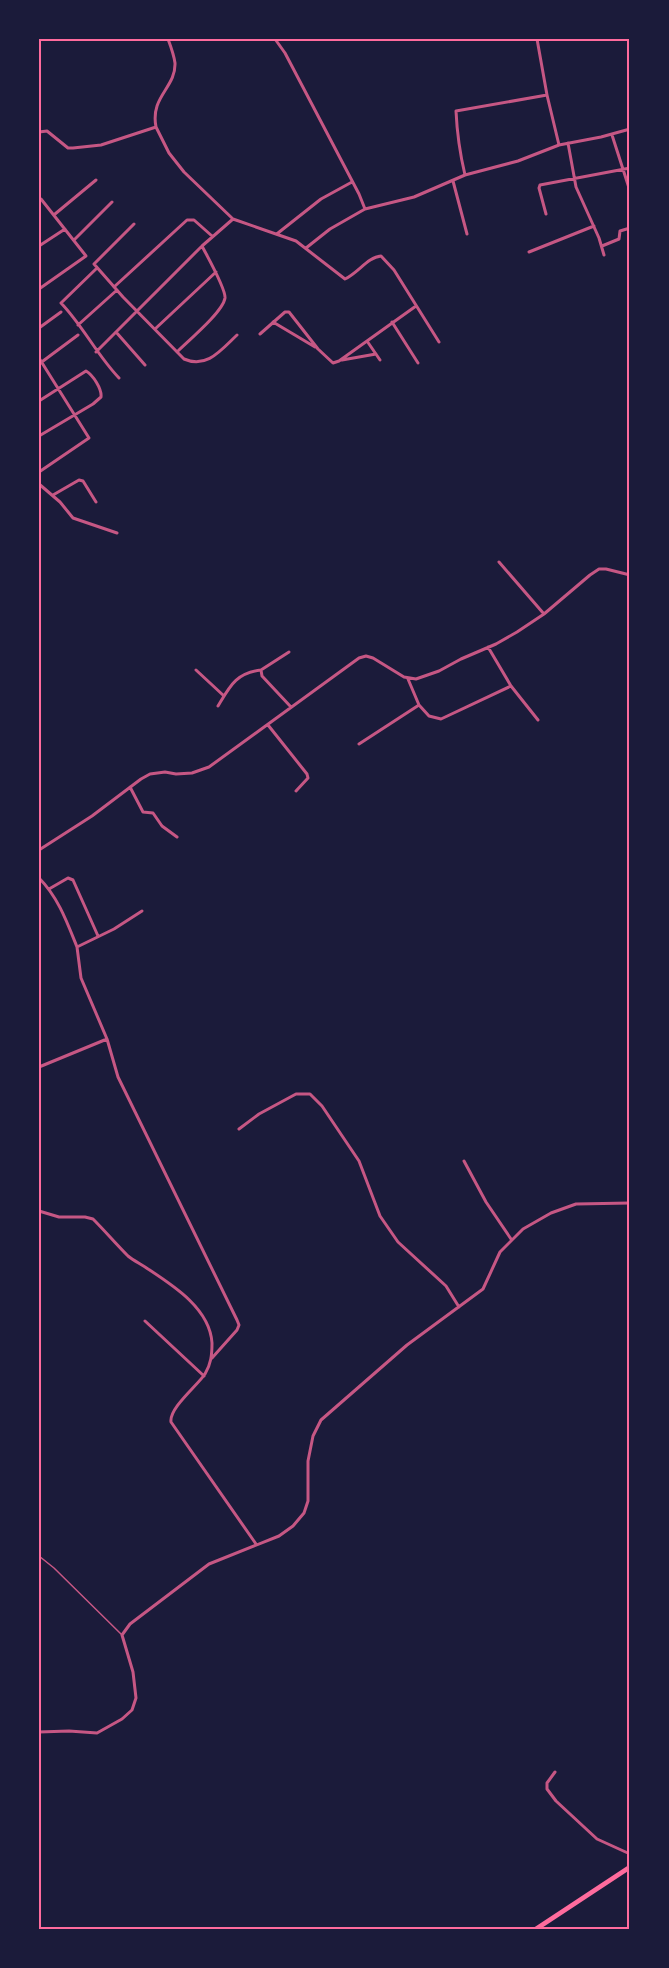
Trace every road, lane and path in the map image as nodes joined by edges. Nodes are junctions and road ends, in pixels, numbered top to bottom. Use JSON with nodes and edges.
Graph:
{"nodes":[{"id":1,"x":168,"y":39,"type":"edge"},
{"id":2,"x":275,"y":39,"type":"edge"},
{"id":3,"x":537,"y":39,"type":"edge"},
{"id":4,"x":547,"y":95,"type":"junction"},
{"id":5,"x":156,"y":127,"type":"junction"},
{"id":6,"x":630,"y":129,"type":"edge"},
{"id":7,"x":39,"y":132,"type":"edge"},
{"id":8,"x":612,"y":135,"type":"junction"},
{"id":9,"x":568,"y":143,"type":"junction"},
{"id":10,"x":559,"y":145,"type":"junction"},
{"id":11,"x":630,"y":168,"type":"edge"},
{"id":12,"x":623,"y":170,"type":"junction"},
{"id":13,"x":465,"y":175,"type":"junction"},
{"id":14,"x":96,"y":180,"type":"dead end"},
{"id":15,"x":574,"y":180,"type":"junction"},
{"id":16,"x":453,"y":181,"type":"junction"},
{"id":17,"x":352,"y":182,"type":"junction"},
{"id":18,"x":630,"y":191,"type":"edge"},
{"id":19,"x":41,"y":199,"type":"dead end"},
{"id":20,"x":112,"y":202,"type":"dead end"},
{"id":21,"x":365,"y":209,"type":"junction"},
{"id":22,"x":55,"y":214,"type":"junction"},
{"id":23,"x":546,"y":214,"type":"dead end"},
{"id":24,"x":233,"y":219,"type":"junction"},
{"id":25,"x":134,"y":224,"type":"dead end"},
{"id":26,"x":594,"y":226,"type":"junction"},
{"id":27,"x":630,"y":228,"type":"edge"},
{"id":28,"x":65,"y":229,"type":"junction"},
{"id":29,"x":278,"y":233,"type":"junction"},
{"id":30,"x":467,"y":234,"type":"dead end"},
{"id":31,"x":213,"y":236,"type":"junction"},
{"id":32,"x":74,"y":240,"type":"junction"},
{"id":33,"x":40,"y":245,"type":"edge"},
{"id":34,"x":202,"y":246,"type":"junction"},
{"id":35,"x":602,"y":246,"type":"junction"},
{"id":36,"x":306,"y":248,"type":"junction"},
{"id":37,"x":529,"y":252,"type":"dead end"},
{"id":38,"x":604,"y":255,"type":"dead end"},
{"id":39,"x":97,"y":268,"type":"junction"},
{"id":40,"x":216,"y":272,"type":"junction"},
{"id":41,"x":39,"y":289,"type":"edge"},
{"id":42,"x":116,"y":289,"type":"junction"},
{"id":43,"x":416,"y":306,"type":"junction"},
{"id":44,"x":137,"y":311,"type":"junction"},
{"id":45,"x":61,"y":312,"type":"dead end"},
{"id":46,"x":273,"y":322,"type":"junction"},
{"id":47,"x":392,"y":322,"type":"junction"},
{"id":48,"x":78,"y":325,"type":"junction"},
{"id":49,"x":39,"y":328,"type":"edge"},
{"id":50,"x":155,"y":329,"type":"junction"},
{"id":51,"x":116,"y":332,"type":"junction"},
{"id":52,"x":260,"y":334,"type":"dead end"},
{"id":53,"x":78,"y":335,"type":"dead end"},
{"id":54,"x":237,"y":335,"type":"dead end"},
{"id":55,"x":367,"y":341,"type":"junction"},
{"id":56,"x":439,"y":342,"type":"dead end"},
{"id":57,"x":318,"y":349,"type":"junction"},
{"id":58,"x":96,"y":352,"type":"junction"},
{"id":59,"x":177,"y":352,"type":"junction"},
{"id":60,"x":376,"y":354,"type":"junction"},
{"id":61,"x":39,"y":358,"type":"edge"},
{"id":62,"x":380,"y":360,"type":"dead end"},
{"id":63,"x":339,"y":361,"type":"junction"},
{"id":64,"x":40,"y":363,"type":"edge"},
{"id":65,"x":418,"y":363,"type":"dead end"},
{"id":66,"x":145,"y":365,"type":"dead end"},
{"id":67,"x":119,"y":378,"type":"dead end"},
{"id":68,"x":58,"y":389,"type":"junction"},
{"id":69,"x":39,"y":401,"type":"edge"},
{"id":70,"x":74,"y":414,"type":"junction"},
{"id":71,"x":39,"y":436,"type":"edge"},
{"id":72,"x":39,"y":472,"type":"edge"},
{"id":73,"x":39,"y":484,"type":"edge"},
{"id":74,"x":53,"y":495,"type":"junction"},
{"id":75,"x":96,"y":502,"type":"dead end"},
{"id":76,"x":117,"y":533,"type":"dead end"},
{"id":77,"x":499,"y":562,"type":"dead end"},
{"id":78,"x":630,"y":575,"type":"edge"},
{"id":79,"x":544,"y":614,"type":"junction"},
{"id":80,"x":488,"y":647,"type":"junction"},
{"id":81,"x":289,"y":652,"type":"dead end"},
{"id":82,"x":196,"y":670,"type":"dead end"},
{"id":83,"x":261,"y":670,"type":"junction"},
{"id":84,"x":408,"y":679,"type":"junction"},
{"id":85,"x":511,"y":686,"type":"junction"},
{"id":86,"x":224,"y":696,"type":"junction"},
{"id":87,"x":419,"y":705,"type":"junction"},
{"id":88,"x":218,"y":706,"type":"dead end"},
{"id":89,"x":291,"y":707,"type":"junction"},
{"id":90,"x":538,"y":720,"type":"dead end"},
{"id":91,"x":268,"y":725,"type":"junction"},
{"id":92,"x":359,"y":744,"type":"dead end"},
{"id":93,"x":130,"y":787,"type":"junction"},
{"id":94,"x":296,"y":791,"type":"dead end"},
{"id":95,"x":177,"y":837,"type":"dead end"},
{"id":96,"x":39,"y":850,"type":"edge"},
{"id":97,"x":39,"y":878,"type":"edge"},
{"id":98,"x":49,"y":889,"type":"junction"},
{"id":99,"x":142,"y":911,"type":"dead end"},
{"id":100,"x":98,"y":936,"type":"junction"},
{"id":101,"x":77,"y":947,"type":"junction"},
{"id":102,"x":107,"y":1039,"type":"junction"},
{"id":103,"x":39,"y":1067,"type":"edge"},
{"id":104,"x":239,"y":1129,"type":"dead end"},
{"id":105,"x":464,"y":1161,"type":"dead end"},
{"id":106,"x":630,"y":1203,"type":"edge"},
{"id":107,"x":39,"y":1211,"type":"edge"},
{"id":108,"x":512,"y":1239,"type":"junction"},
{"id":109,"x":459,"y":1307,"type":"junction"},
{"id":110,"x":145,"y":1321,"type":"dead end"},
{"id":111,"x":212,"y":1359,"type":"junction"},
{"id":112,"x":204,"y":1376,"type":"junction"},
{"id":113,"x":256,"y":1545,"type":"junction"},
{"id":114,"x":39,"y":1556,"type":"edge"},
{"id":115,"x":122,"y":1635,"type":"junction"},
{"id":116,"x":39,"y":1732,"type":"edge"},
{"id":117,"x":555,"y":1772,"type":"dead end"},
{"id":118,"x":630,"y":1854,"type":"edge"},
{"id":119,"x":630,"y":1867,"type":"edge"},
{"id":120,"x":536,"y":1929,"type":"edge"}],
"edges":[{"from":1,"to":5,"type":"street"},
{"from":2,"to":17,"type":"street"},
{"from":3,"to":4,"type":"street"},
{"from":4,"to":10,"type":"street"},
{"from":4,"to":13,"type":"street"},
{"from":5,"to":7,"type":"street"},
{"from":5,"to":24,"type":"street"},
{"from":6,"to":8,"type":"street"},
{"from":8,"to":9,"type":"street"},
{"from":8,"to":12,"type":"street"},
{"from":9,"to":10,"type":"street"},
{"from":9,"to":15,"type":"street"},
{"from":10,"to":13,"type":"street"},
{"from":11,"to":12,"type":"street"},
{"from":12,"to":15,"type":"street"},
{"from":12,"to":18,"type":"street"},
{"from":13,"to":16,"type":"street"},
{"from":14,"to":22,"type":"street"},
{"from":15,"to":23,"type":"street"},
{"from":15,"to":26,"type":"street"},
{"from":16,"to":21,"type":"street"},
{"from":16,"to":30,"type":"street"},
{"from":17,"to":21,"type":"street"},
{"from":17,"to":29,"type":"street"},
{"from":19,"to":22,"type":"street"},
{"from":20,"to":32,"type":"street"},
{"from":21,"to":36,"type":"street"},
{"from":22,"to":28,"type":"street"},
{"from":24,"to":29,"type":"street"},
{"from":24,"to":31,"type":"street"},
{"from":25,"to":39,"type":"street"},
{"from":26,"to":35,"type":"street"},
{"from":26,"to":37,"type":"street"},
{"from":27,"to":35,"type":"street"},
{"from":28,"to":32,"type":"street"},
{"from":28,"to":33,"type":"street"},
{"from":29,"to":36,"type":"street"},
{"from":31,"to":34,"type":"street"},
{"from":31,"to":42,"type":"street"},
{"from":32,"to":41,"type":"street"},
{"from":34,"to":40,"type":"street"},
{"from":34,"to":44,"type":"street"},
{"from":35,"to":38,"type":"street"},
{"from":36,"to":43,"type":"street"},
{"from":39,"to":42,"type":"street"},
{"from":39,"to":48,"type":"street"},
{"from":40,"to":50,"type":"street"},
{"from":40,"to":59,"type":"street"},
{"from":42,"to":44,"type":"street"},
{"from":42,"to":48,"type":"street"},
{"from":43,"to":47,"type":"street"},
{"from":43,"to":56,"type":"street"},
{"from":44,"to":50,"type":"street"},
{"from":44,"to":51,"type":"street"},
{"from":45,"to":49,"type":"street"},
{"from":46,"to":52,"type":"street"},
{"from":46,"to":57,"type":"street"},
{"from":46,"to":57,"type":"street"},
{"from":47,"to":55,"type":"street"},
{"from":47,"to":65,"type":"street"},
{"from":48,"to":58,"type":"street"},
{"from":50,"to":59,"type":"street"},
{"from":51,"to":58,"type":"street"},
{"from":51,"to":66,"type":"street"},
{"from":53,"to":64,"type":"street"},
{"from":54,"to":59,"type":"street"},
{"from":55,"to":60,"type":"street"},
{"from":55,"to":63,"type":"street"},
{"from":57,"to":63,"type":"street"},
{"from":58,"to":67,"type":"street"},
{"from":60,"to":62,"type":"street"},
{"from":60,"to":63,"type":"street"},
{"from":61,"to":64,"type":"street"},
{"from":64,"to":68,"type":"street"},
{"from":68,"to":69,"type":"street"},
{"from":68,"to":70,"type":"street"},
{"from":68,"to":70,"type":"street"},
{"from":70,"to":71,"type":"street"},
{"from":70,"to":72,"type":"street"},
{"from":73,"to":74,"type":"street"},
{"from":74,"to":75,"type":"street"},
{"from":74,"to":76,"type":"street"},
{"from":77,"to":79,"type":"street"},
{"from":78,"to":79,"type":"street"},
{"from":79,"to":80,"type":"street"},
{"from":80,"to":84,"type":"street"},
{"from":80,"to":85,"type":"street"},
{"from":81,"to":83,"type":"street"},
{"from":82,"to":86,"type":"street"},
{"from":83,"to":86,"type":"street"},
{"from":83,"to":89,"type":"street"},
{"from":84,"to":87,"type":"street"},
{"from":84,"to":89,"type":"street"},
{"from":85,"to":87,"type":"street"},
{"from":85,"to":90,"type":"street"},
{"from":86,"to":88,"type":"street"},
{"from":87,"to":92,"type":"street"},
{"from":89,"to":91,"type":"street"},
{"from":91,"to":93,"type":"street"},
{"from":91,"to":94,"type":"street"},
{"from":93,"to":95,"type":"street"},
{"from":93,"to":96,"type":"street"},
{"from":97,"to":98,"type":"street"},
{"from":98,"to":100,"type":"street"},
{"from":98,"to":101,"type":"street"},
{"from":99,"to":100,"type":"street"},
{"from":100,"to":101,"type":"street"},
{"from":101,"to":102,"type":"street"},
{"from":102,"to":103,"type":"street"},
{"from":102,"to":111,"type":"street"},
{"from":104,"to":109,"type":"street"},
{"from":105,"to":108,"type":"street"},
{"from":106,"to":108,"type":"street"},
{"from":107,"to":111,"type":"street"},
{"from":108,"to":109,"type":"street"},
{"from":109,"to":113,"type":"street"},
{"from":110,"to":112,"type":"street"},
{"from":111,"to":112,"type":"street"},
{"from":112,"to":113,"type":"street"},
{"from":113,"to":115,"type":"street"},
{"from":114,"to":115,"type":"lane"},
{"from":115,"to":116,"type":"street"},
{"from":117,"to":118,"type":"street"},
{"from":119,"to":120,"type":"main road"}]}
